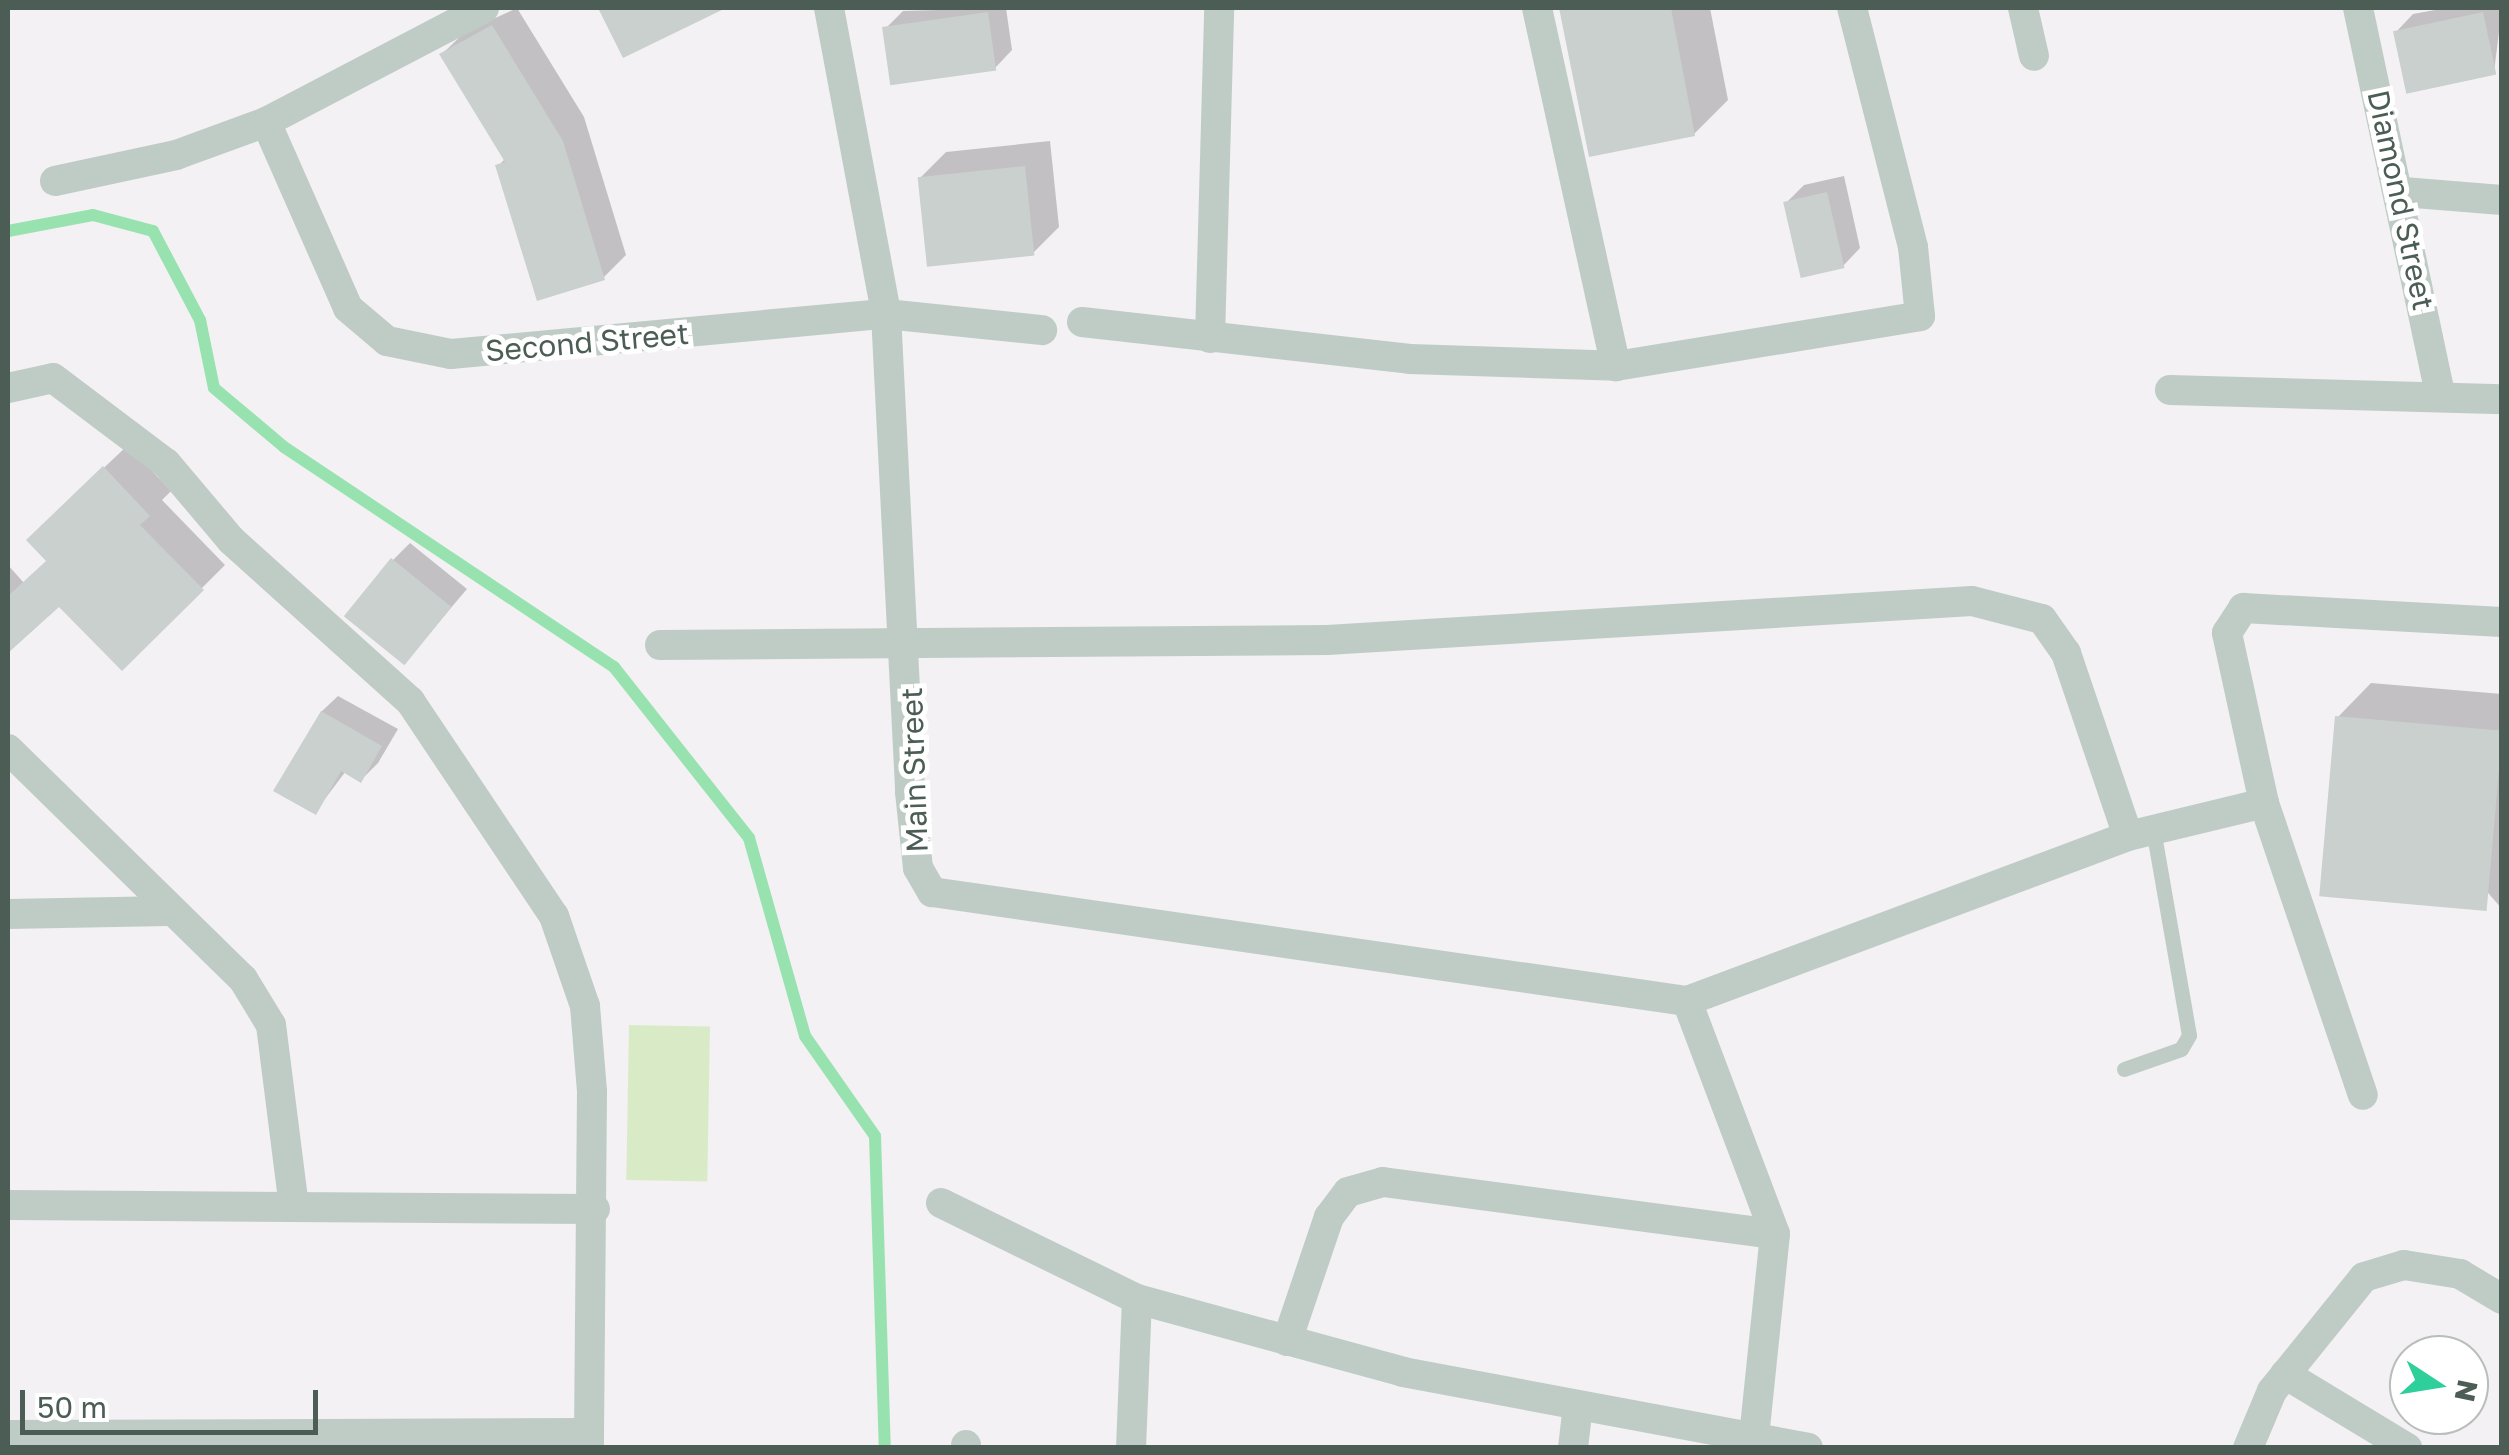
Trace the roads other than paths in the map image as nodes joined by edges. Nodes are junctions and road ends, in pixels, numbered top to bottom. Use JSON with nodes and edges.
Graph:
{"nodes":[{"id":1,"x":484,"y":8,"type":"edge"},
{"id":2,"x":829,"y":8,"type":"edge"},
{"id":3,"x":1220,"y":8,"type":"edge"},
{"id":4,"x":1537,"y":8,"type":"edge"},
{"id":5,"x":1852,"y":8,"type":"edge"},
{"id":6,"x":2023,"y":8,"type":"edge"},
{"id":7,"x":2358,"y":8,"type":"edge"},
{"id":8,"x":2034,"y":56,"type":"dead end"},
{"id":9,"x":266,"y":122,"type":"junction"},
{"id":10,"x":55,"y":181,"type":"dead end"},
{"id":11,"x":2403,"y":192,"type":"junction"},
{"id":12,"x":2502,"y":200,"type":"edge"},
{"id":13,"x":886,"y":314,"type":"junction"},
{"id":14,"x":1082,"y":322,"type":"dead end"},
{"id":15,"x":1042,"y":330,"type":"dead end"},
{"id":16,"x":1210,"y":338,"type":"junction"},
{"id":17,"x":1616,"y":366,"type":"junction"},
{"id":18,"x":8,"y":388,"type":"edge"},
{"id":19,"x":2170,"y":390,"type":"dead end"},
{"id":20,"x":2440,"y":394,"type":"junction"},
{"id":21,"x":2502,"y":399,"type":"edge"},
{"id":22,"x":2502,"y":622,"type":"edge"},
{"id":23,"x":660,"y":645,"type":"dead end"},
{"id":24,"x":909,"y":647,"type":"junction"},
{"id":25,"x":8,"y":748,"type":"edge"},
{"id":26,"x":2264,"y":802,"type":"junction"},
{"id":27,"x":2140,"y":832,"type":"junction"},
{"id":28,"x":169,"y":911,"type":"junction"},
{"id":29,"x":8,"y":914,"type":"edge"},
{"id":30,"x":1687,"y":1001,"type":"junction"},
{"id":31,"x":2124,"y":1069,"type":"dead end"},
{"id":32,"x":2363,"y":1095,"type":"dead end"},
{"id":33,"x":941,"y":1202,"type":"dead end"},
{"id":34,"x":8,"y":1205,"type":"edge"},
{"id":35,"x":294,"y":1207,"type":"junction"},
{"id":36,"x":595,"y":1208,"type":"junction"},
{"id":37,"x":1775,"y":1234,"type":"junction"},
{"id":38,"x":1137,"y":1299,"type":"junction"},
{"id":39,"x":2502,"y":1300,"type":"edge"},
{"id":40,"x":1287,"y":1340,"type":"junction"},
{"id":41,"x":2285,"y":1374,"type":"junction"},
{"id":42,"x":1578,"y":1405,"type":"junction"},
{"id":43,"x":8,"y":1435,"type":"edge"},
{"id":44,"x":295,"y":1440,"type":"edge"},
{"id":45,"x":432,"y":1440,"type":"edge"},
{"id":46,"x":589,"y":1440,"type":"edge"},
{"id":47,"x":141,"y":1441,"type":"edge"},
{"id":48,"x":1754,"y":1442,"type":"edge"},
{"id":49,"x":1130,"y":1448,"type":"edge"},
{"id":50,"x":1572,"y":1448,"type":"edge"},
{"id":51,"x":1808,"y":1448,"type":"edge"},
{"id":52,"x":2248,"y":1448,"type":"edge"},
{"id":53,"x":2407,"y":1448,"type":"edge"}],
"edges":[{"from":1,"to":9,"type":"street"},
{"from":2,"to":13,"type":"street","name":"Main Street"},
{"from":3,"to":16,"type":"street"},
{"from":4,"to":17,"type":"street"},
{"from":5,"to":17,"type":"street"},
{"from":6,"to":8,"type":"street"},
{"from":7,"to":11,"type":"street","name":"Diamond Street"},
{"from":9,"to":10,"type":"street"},
{"from":9,"to":13,"type":"street","name":"Second Street"},
{"from":11,"to":12,"type":"street"},
{"from":11,"to":20,"type":"street","name":"Diamond Street"},
{"from":13,"to":15,"type":"street","name":"Second Street"},
{"from":13,"to":24,"type":"street","name":"Main Street"},
{"from":14,"to":16,"type":"street"},
{"from":16,"to":17,"type":"street"},
{"from":18,"to":36,"type":"street"},
{"from":19,"to":20,"type":"street"},
{"from":20,"to":21,"type":"street"},
{"from":22,"to":26,"type":"street"},
{"from":23,"to":24,"type":"street"},
{"from":24,"to":27,"type":"street"},
{"from":24,"to":30,"type":"street","name":"Main Street"},
{"from":25,"to":28,"type":"street"},
{"from":26,"to":27,"type":"street"},
{"from":26,"to":32,"type":"street"},
{"from":27,"to":30,"type":"street"},
{"from":27,"to":31,"type":"lane"},
{"from":28,"to":29,"type":"street"},
{"from":28,"to":35,"type":"street"},
{"from":30,"to":37,"type":"street"},
{"from":33,"to":38,"type":"street"},
{"from":34,"to":35,"type":"street"},
{"from":35,"to":36,"type":"street"},
{"from":36,"to":46,"type":"street"},
{"from":37,"to":40,"type":"street"},
{"from":37,"to":48,"type":"street"},
{"from":38,"to":40,"type":"street"},
{"from":38,"to":49,"type":"street"},
{"from":39,"to":41,"type":"street"},
{"from":40,"to":42,"type":"street"},
{"from":41,"to":52,"type":"street"},
{"from":41,"to":53,"type":"street"},
{"from":42,"to":48,"type":"street"},
{"from":42,"to":50,"type":"street"},
{"from":43,"to":47,"type":"street"},
{"from":44,"to":45,"type":"street"},
{"from":44,"to":47,"type":"street"},
{"from":45,"to":46,"type":"street"},
{"from":48,"to":51,"type":"street"}]}
